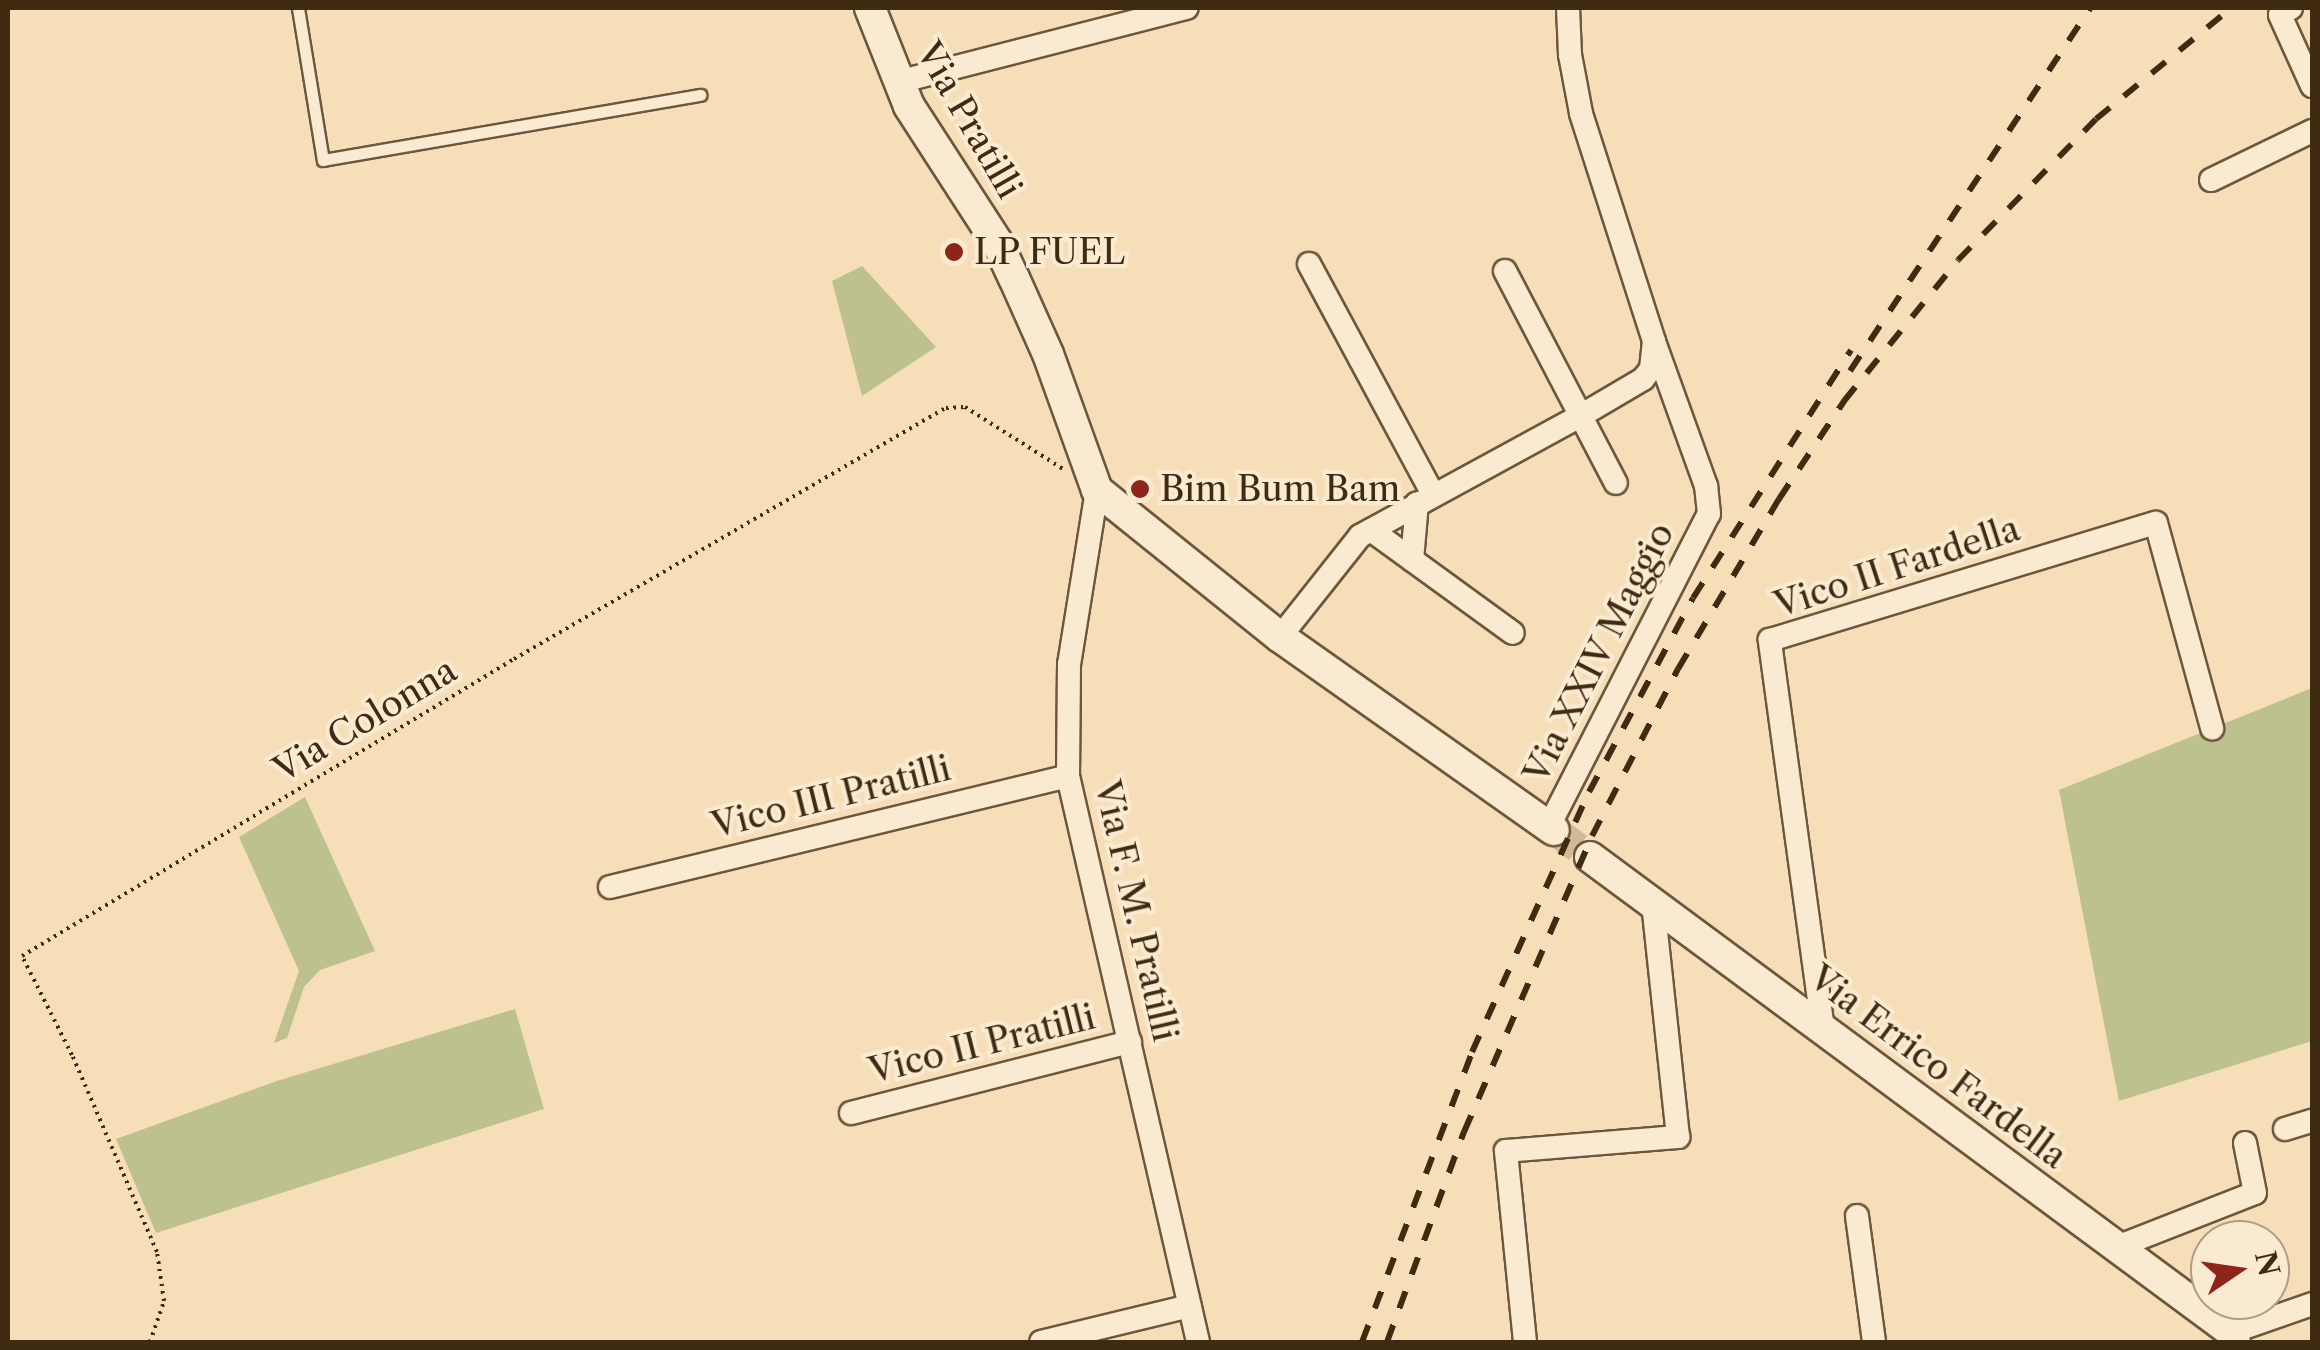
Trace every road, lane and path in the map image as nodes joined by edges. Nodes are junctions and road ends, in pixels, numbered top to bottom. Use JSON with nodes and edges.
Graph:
{"nodes":[{"id":1,"x":298,"y":8,"type":"edge"},
{"id":2,"x":870,"y":8,"type":"edge"},
{"id":3,"x":1186,"y":8,"type":"edge"},
{"id":4,"x":1568,"y":8,"type":"edge"},
{"id":5,"x":2291,"y":8,"type":"edge"},
{"id":6,"x":898,"y":82,"type":"junction"},
{"id":7,"x":2312,"y":86,"type":"edge"},
{"id":8,"x":700,"y":95,"type":"dead end"},
{"id":9,"x":2312,"y":131,"type":"edge"},
{"id":10,"x":2211,"y":180,"type":"dead end"},
{"id":11,"x":1309,"y":264,"type":"dead end"},
{"id":12,"x":1506,"y":271,"type":"dead end"},
{"id":13,"x":1654,"y":341,"type":"junction"},
{"id":14,"x":1582,"y":415,"type":"junction"},
{"id":15,"x":1616,"y":484,"type":"dead end"},
{"id":16,"x":1096,"y":490,"type":"junction"},
{"id":17,"x":1425,"y":498,"type":"junction"},
{"id":18,"x":1371,"y":530,"type":"junction"},
{"id":19,"x":1412,"y":560,"type":"junction"},
{"id":20,"x":1513,"y":633,"type":"dead end"},
{"id":21,"x":1280,"y":637,"type":"junction"},
{"id":22,"x":2212,"y":728,"type":"dead end"},
{"id":23,"x":1068,"y":776,"type":"junction"},
{"id":24,"x":1552,"y":828,"type":"joint"},
{"id":25,"x":1590,"y":857,"type":"tunnel mouth"},
{"id":26,"x":610,"y":887,"type":"dead end"},
{"id":27,"x":1653,"y":903,"type":"junction"},
{"id":28,"x":1824,"y":1030,"type":"junction"},
{"id":29,"x":1130,"y":1042,"type":"junction"},
{"id":30,"x":851,"y":1114,"type":"dead end"},
{"id":31,"x":2312,"y":1121,"type":"edge"},
{"id":32,"x":2285,"y":1129,"type":"dead end"},
{"id":33,"x":2244,"y":1142,"type":"dead end"},
{"id":34,"x":1857,"y":1216,"type":"dead end"},
{"id":35,"x":2117,"y":1247,"type":"junction"},
{"id":36,"x":2312,"y":1304,"type":"edge"},
{"id":37,"x":1190,"y":1306,"type":"junction"},
{"id":38,"x":2233,"y":1337,"type":"edge"},
{"id":39,"x":150,"y":1342,"type":"edge"},
{"id":40,"x":1041,"y":1342,"type":"edge"},
{"id":41,"x":1198,"y":1342,"type":"edge"},
{"id":42,"x":1525,"y":1342,"type":"edge"},
{"id":43,"x":1874,"y":1342,"type":"edge"}],
"edges":[{"from":1,"to":8,"type":"lane"},
{"from":2,"to":6,"type":"street","name":"Via Pratilli"},
{"from":3,"to":6,"type":"street"},
{"from":4,"to":13,"type":"street","name":"Via XXIV Maggio"},
{"from":5,"to":7,"type":"street"},
{"from":6,"to":16,"type":"street","name":"Via Pratilli"},
{"from":9,"to":10,"type":"street"},
{"from":11,"to":17,"type":"street"},
{"from":12,"to":14,"type":"street"},
{"from":13,"to":14,"type":"street"},
{"from":13,"to":24,"type":"street","name":"Via XXIV Maggio"},
{"from":14,"to":15,"type":"street"},
{"from":14,"to":17,"type":"street"},
{"from":16,"to":21,"type":"street"},
{"from":16,"to":23,"type":"street","name":"Via F. M. Pratilli"},
{"from":16,"to":39,"type":"path","name":"Via Colonna"},
{"from":17,"to":18,"type":"street"},
{"from":17,"to":19,"type":"street"},
{"from":18,"to":19,"type":"street"},
{"from":18,"to":21,"type":"street"},
{"from":19,"to":20,"type":"street"},
{"from":21,"to":24,"type":"street"},
{"from":22,"to":28,"type":"street","name":"Vico II Fardella"},
{"from":23,"to":26,"type":"street","name":"Vico III Pratilli"},
{"from":23,"to":29,"type":"street","name":"Via F. M. Pratilli"},
{"from":25,"to":27,"type":"street","name":"Via Errico Fardella"},
{"from":27,"to":28,"type":"street","name":"Via Errico Fardella"},
{"from":27,"to":42,"type":"street"},
{"from":28,"to":35,"type":"street","name":"Via Errico Fardella"},
{"from":29,"to":30,"type":"street","name":"Vico II Pratilli"},
{"from":29,"to":37,"type":"street","name":"Via F. M. Pratilli"},
{"from":31,"to":32,"type":"street"},
{"from":33,"to":35,"type":"street"},
{"from":34,"to":43,"type":"street"},
{"from":35,"to":38,"type":"street","name":"Via Errico Fardella"},
{"from":36,"to":38,"type":"street"},
{"from":37,"to":40,"type":"street"},
{"from":37,"to":41,"type":"street","name":"Via F. M. Pratilli"}]}
